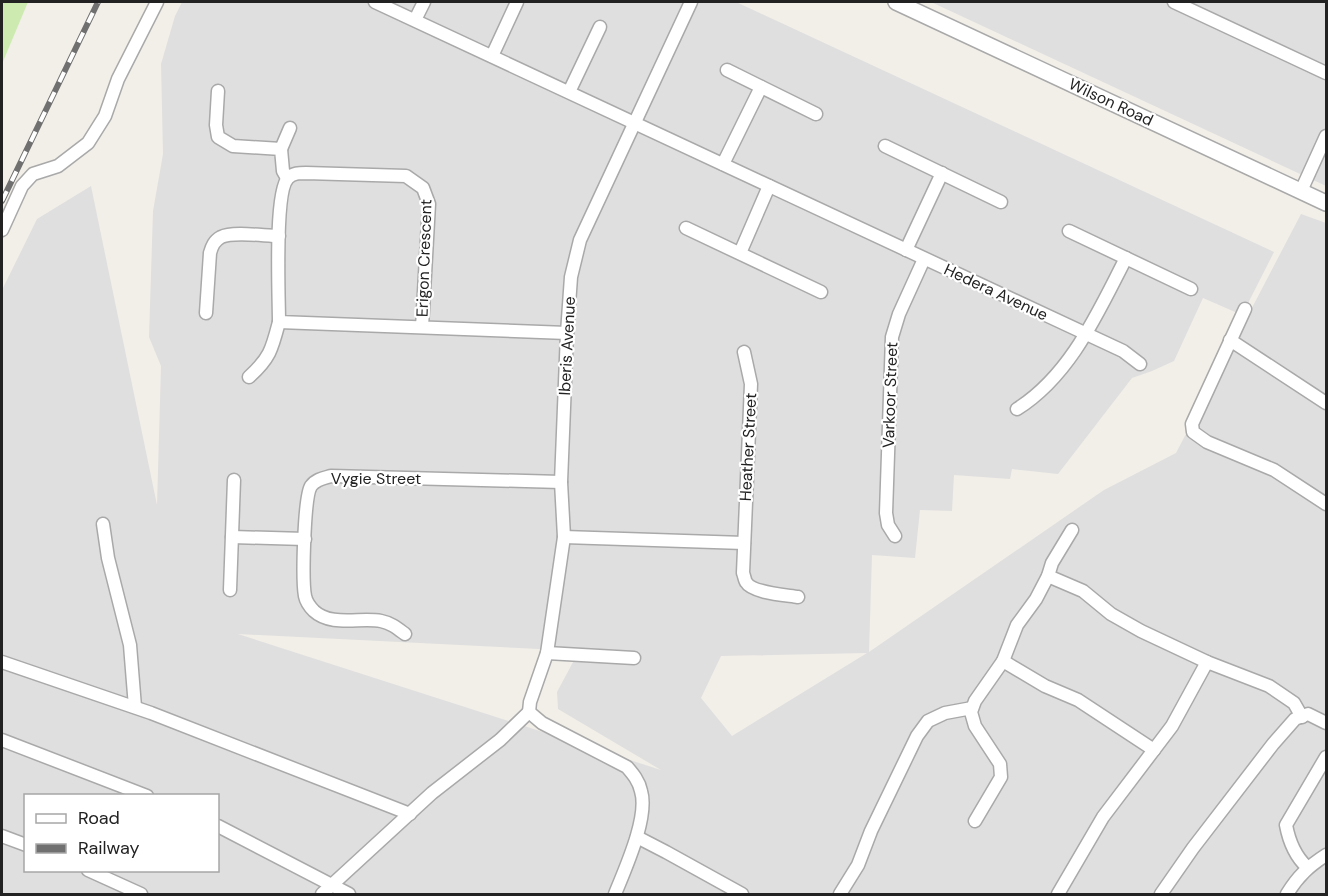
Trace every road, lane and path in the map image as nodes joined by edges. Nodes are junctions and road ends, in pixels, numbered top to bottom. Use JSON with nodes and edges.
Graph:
{"nodes":[{"id":1,"x":157,"y":2,"type":"edge"},
{"id":2,"x":375,"y":2,"type":"edge"},
{"id":3,"x":424,"y":2,"type":"edge"},
{"id":4,"x":517,"y":2,"type":"edge"},
{"id":5,"x":691,"y":2,"type":"edge"},
{"id":6,"x":896,"y":2,"type":"edge"},
{"id":7,"x":1174,"y":2,"type":"edge"},
{"id":8,"x":415,"y":20,"type":"junction"},
{"id":9,"x":600,"y":27,"type":"dead end"},
{"id":10,"x":492,"y":56,"type":"junction"},
{"id":11,"x":727,"y":70,"type":"dead end"},
{"id":12,"x":1326,"y":74,"type":"edge"},
{"id":13,"x":762,"y":87,"type":"junction"},
{"id":14,"x":218,"y":91,"type":"dead end"},
{"id":15,"x":569,"y":92,"type":"junction"},
{"id":16,"x":816,"y":114,"type":"dead end"},
{"id":17,"x":634,"y":123,"type":"junction"},
{"id":18,"x":290,"y":128,"type":"dead end"},
{"id":19,"x":1326,"y":136,"type":"edge"},
{"id":20,"x":885,"y":146,"type":"dead end"},
{"id":21,"x":281,"y":149,"type":"junction"},
{"id":22,"x":723,"y":164,"type":"junction"},
{"id":23,"x":942,"y":173,"type":"junction"},
{"id":24,"x":287,"y":178,"type":"junction"},
{"id":25,"x":769,"y":186,"type":"junction"},
{"id":26,"x":1301,"y":191,"type":"junction"},
{"id":27,"x":1001,"y":202,"type":"dead end"},
{"id":28,"x":1326,"y":203,"type":"edge"},
{"id":29,"x":686,"y":228,"type":"dead end"},
{"id":30,"x":2,"y":230,"type":"edge"},
{"id":31,"x":1069,"y":231,"type":"dead end"},
{"id":32,"x":279,"y":236,"type":"junction"},
{"id":33,"x":906,"y":250,"type":"junction"},
{"id":34,"x":740,"y":253,"type":"junction"},
{"id":35,"x":1126,"y":258,"type":"junction"},
{"id":36,"x":924,"y":259,"type":"junction"},
{"id":37,"x":1191,"y":289,"type":"dead end"},
{"id":38,"x":821,"y":292,"type":"dead end"},
{"id":39,"x":1245,"y":309,"type":"dead end"},
{"id":40,"x":206,"y":313,"type":"dead end"},
{"id":41,"x":279,"y":322,"type":"junction"},
{"id":42,"x":422,"y":327,"type":"junction"},
{"id":43,"x":567,"y":333,"type":"junction"},
{"id":44,"x":1087,"y":334,"type":"junction"},
{"id":45,"x":1230,"y":340,"type":"junction"},
{"id":46,"x":744,"y":352,"type":"dead end"},
{"id":47,"x":1140,"y":364,"type":"dead end"},
{"id":48,"x":249,"y":377,"type":"dead end"},
{"id":49,"x":1326,"y":404,"type":"edge"},
{"id":50,"x":1017,"y":409,"type":"dead end"},
{"id":51,"x":234,"y":480,"type":"dead end"},
{"id":52,"x":561,"y":482,"type":"junction"},
{"id":53,"x":1326,"y":504,"type":"edge"},
{"id":54,"x":103,"y":524,"type":"dead end"},
{"id":55,"x":1072,"y":530,"type":"dead end"},
{"id":56,"x":895,"y":536,"type":"dead end"},
{"id":57,"x":232,"y":537,"type":"junction"},
{"id":58,"x":564,"y":537,"type":"junction"},
{"id":59,"x":305,"y":539,"type":"junction"},
{"id":60,"x":744,"y":543,"type":"junction"},
{"id":61,"x":1048,"y":576,"type":"junction"},
{"id":62,"x":230,"y":590,"type":"dead end"},
{"id":63,"x":798,"y":597,"type":"dead end"},
{"id":64,"x":405,"y":634,"type":"dead end"},
{"id":65,"x":547,"y":653,"type":"junction"},
{"id":66,"x":634,"y":658,"type":"dead end"},
{"id":67,"x":2,"y":662,"type":"edge"},
{"id":68,"x":1003,"y":662,"type":"junction"},
{"id":69,"x":1207,"y":662,"type":"junction"},
{"id":70,"x":135,"y":707,"type":"junction"},
{"id":71,"x":972,"y":708,"type":"junction"},
{"id":72,"x":529,"y":712,"type":"junction"},
{"id":73,"x":1302,"y":717,"type":"junction"},
{"id":74,"x":1326,"y":723,"type":"edge"},
{"id":75,"x":2,"y":740,"type":"edge"},
{"id":76,"x":1154,"y":750,"type":"junction"},
{"id":77,"x":1326,"y":757,"type":"edge"},
{"id":78,"x":144,"y":794,"type":"edge"},
{"id":79,"x":410,"y":814,"type":"junction"},
{"id":80,"x":975,"y":821,"type":"dead end"},
{"id":81,"x":219,"y":827,"type":"edge"},
{"id":82,"x":2,"y":836,"type":"edge"},
{"id":83,"x":637,"y":837,"type":"junction"},
{"id":84,"x":24,"y":844,"type":"edge"},
{"id":85,"x":1326,"y":855,"type":"edge"},
{"id":86,"x":1307,"y":867,"type":"junction"},
{"id":87,"x":92,"y":872,"type":"edge"},
{"id":88,"x":326,"y":891,"type":"edge"},
{"id":89,"x":141,"y":894,"type":"edge"},
{"id":90,"x":349,"y":894,"type":"edge"},
{"id":91,"x":615,"y":894,"type":"edge"},
{"id":92,"x":742,"y":894,"type":"edge"},
{"id":93,"x":840,"y":894,"type":"edge"},
{"id":94,"x":1058,"y":894,"type":"edge"},
{"id":95,"x":1161,"y":894,"type":"edge"},
{"id":96,"x":1287,"y":894,"type":"edge"}],
"edges":[{"from":1,"to":30,"type":"street"},
{"from":2,"to":8,"type":"street","name":"Hedera Avenue"},
{"from":3,"to":8,"type":"street"},
{"from":4,"to":10,"type":"street"},
{"from":5,"to":17,"type":"street","name":"Iberis Avenue"},
{"from":6,"to":26,"type":"street","name":"Wilson Road"},
{"from":7,"to":12,"type":"street"},
{"from":8,"to":10,"type":"street","name":"Hedera Avenue"},
{"from":9,"to":15,"type":"street"},
{"from":10,"to":15,"type":"street","name":"Hedera Avenue"},
{"from":11,"to":13,"type":"street"},
{"from":13,"to":16,"type":"street"},
{"from":13,"to":22,"type":"street"},
{"from":14,"to":21,"type":"street"},
{"from":15,"to":17,"type":"street","name":"Hedera Avenue"},
{"from":17,"to":22,"type":"street","name":"Hedera Avenue"},
{"from":17,"to":43,"type":"street","name":"Iberis Avenue"},
{"from":18,"to":21,"type":"street"},
{"from":19,"to":26,"type":"street"},
{"from":20,"to":23,"type":"street"},
{"from":21,"to":24,"type":"street"},
{"from":22,"to":25,"type":"street","name":"Hedera Avenue"},
{"from":23,"to":27,"type":"street"},
{"from":23,"to":33,"type":"street"},
{"from":24,"to":32,"type":"street"},
{"from":24,"to":42,"type":"street","name":"Erigon Crescent"},
{"from":25,"to":33,"type":"street","name":"Hedera Avenue"},
{"from":25,"to":34,"type":"street"},
{"from":26,"to":28,"type":"street","name":"Wilson Road"},
{"from":29,"to":34,"type":"street"},
{"from":31,"to":35,"type":"street"},
{"from":32,"to":40,"type":"street"},
{"from":32,"to":41,"type":"street"},
{"from":33,"to":36,"type":"street","name":"Hedera Avenue"},
{"from":34,"to":38,"type":"street"},
{"from":35,"to":37,"type":"street"},
{"from":35,"to":44,"type":"street"},
{"from":36,"to":44,"type":"street","name":"Hedera Avenue"},
{"from":36,"to":56,"type":"street","name":"Varkoor Street"},
{"from":39,"to":45,"type":"street"},
{"from":41,"to":42,"type":"street","name":"Erigon Crescent"},
{"from":41,"to":48,"type":"street"},
{"from":42,"to":43,"type":"street","name":"Erigon Crescent"},
{"from":43,"to":52,"type":"street","name":"Iberis Avenue"},
{"from":44,"to":47,"type":"street","name":"Hedera Avenue"},
{"from":44,"to":50,"type":"street"},
{"from":45,"to":49,"type":"street"},
{"from":45,"to":53,"type":"street"},
{"from":46,"to":60,"type":"street","name":"Heather Street"},
{"from":51,"to":57,"type":"street"},
{"from":52,"to":58,"type":"street","name":"Iberis Avenue"},
{"from":52,"to":59,"type":"street","name":"Vygie Street"},
{"from":54,"to":70,"type":"street"},
{"from":55,"to":61,"type":"street"},
{"from":57,"to":59,"type":"street"},
{"from":57,"to":62,"type":"street"},
{"from":58,"to":60,"type":"street"},
{"from":58,"to":65,"type":"street","name":"Iberis Avenue"},
{"from":59,"to":64,"type":"street","name":"Vygie Street"},
{"from":60,"to":63,"type":"street","name":"Heather Street"},
{"from":61,"to":68,"type":"street"},
{"from":61,"to":69,"type":"street"},
{"from":65,"to":66,"type":"street"},
{"from":65,"to":72,"type":"street","name":"Iberis Avenue"},
{"from":67,"to":70,"type":"street"},
{"from":68,"to":71,"type":"street"},
{"from":68,"to":76,"type":"street"},
{"from":69,"to":73,"type":"street"},
{"from":69,"to":76,"type":"street"},
{"from":70,"to":79,"type":"street"},
{"from":71,"to":80,"type":"street"},
{"from":71,"to":93,"type":"street"},
{"from":72,"to":79,"type":"street"},
{"from":72,"to":83,"type":"street"},
{"from":73,"to":74,"type":"street"},
{"from":73,"to":95,"type":"street"},
{"from":75,"to":78,"type":"street"},
{"from":76,"to":94,"type":"street"},
{"from":77,"to":86,"type":"street"},
{"from":79,"to":88,"type":"street"},
{"from":81,"to":88,"type":"street"},
{"from":82,"to":84,"type":"street"},
{"from":83,"to":91,"type":"street"},
{"from":83,"to":92,"type":"street"},
{"from":85,"to":86,"type":"street"},
{"from":86,"to":96,"type":"street"},
{"from":87,"to":89,"type":"street"},
{"from":88,"to":90,"type":"street"}]}
